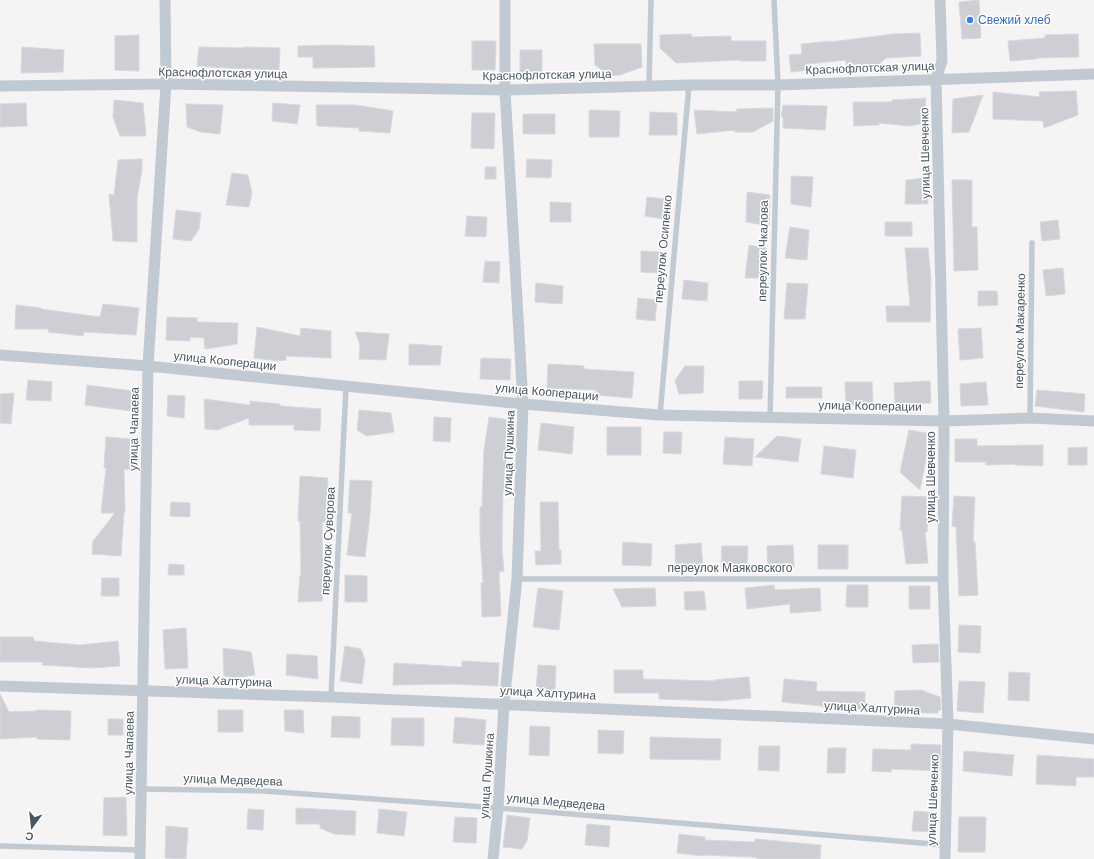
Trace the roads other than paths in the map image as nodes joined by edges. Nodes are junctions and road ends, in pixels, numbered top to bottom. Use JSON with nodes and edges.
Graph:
{"nodes":[{"id":1,"x":164,"y":0,"type":"edge"},
{"id":2,"x":505,"y":0,"type":"edge"},
{"id":3,"x":651,"y":0,"type":"edge"},
{"id":4,"x":774,"y":0,"type":"edge"},
{"id":5,"x":940,"y":0,"type":"edge"},
{"id":6,"x":1094,"y":74,"type":"edge"},
{"id":7,"x":936,"y":78,"type":"junction"},
{"id":8,"x":166,"y":84,"type":"junction"},
{"id":9,"x":689,"y":85,"type":"junction"},
{"id":10,"x":778,"y":85,"type":"junction"},
{"id":11,"x":0,"y":86,"type":"edge"},
{"id":12,"x":649,"y":86,"type":"junction"},
{"id":13,"x":505,"y":90,"type":"junction"},
{"id":14,"x":1032,"y":243,"type":"dead end"},
{"id":15,"x":0,"y":355,"type":"edge"},
{"id":16,"x":148,"y":366,"type":"junction"},
{"id":17,"x":346,"y":386,"type":"junction"},
{"id":18,"x":523,"y":404,"type":"junction"},
{"id":19,"x":660,"y":415,"type":"junction"},
{"id":20,"x":770,"y":418,"type":"junction"},
{"id":21,"x":1030,"y":418,"type":"junction"},
{"id":22,"x":944,"y":421,"type":"junction"},
{"id":23,"x":1094,"y":421,"type":"edge"},
{"id":24,"x":517,"y":578,"type":"junction"},
{"id":25,"x":943,"y":579,"type":"junction"},
{"id":26,"x":0,"y":686,"type":"edge"},
{"id":27,"x":143,"y":691,"type":"junction"},
{"id":28,"x":331,"y":697,"type":"junction"},
{"id":29,"x":504,"y":704,"type":"junction"},
{"id":30,"x":948,"y":724,"type":"junction"},
{"id":31,"x":1094,"y":738,"type":"edge"},
{"id":32,"x":141,"y":789,"type":"junction"},
{"id":33,"x":498,"y":808,"type":"junction"},
{"id":34,"x":945,"y":845,"type":"junction"},
{"id":35,"x":0,"y":846,"type":"edge"},
{"id":36,"x":140,"y":854,"type":"edge"},
{"id":37,"x":493,"y":859,"type":"edge"},
{"id":38,"x":945,"y":859,"type":"edge"}],
"edges":[{"from":1,"to":8,"type":"street","name":"улица Чапаева"},
{"from":2,"to":13,"type":"street","name":"улица Пушкина"},
{"from":3,"to":12,"type":"lane"},
{"from":4,"to":10,"type":"lane","name":"переулок Чкалова"},
{"from":5,"to":7,"type":"street","name":"улица Шевченко"},
{"from":6,"to":7,"type":"street","name":"Краснофлотская улица"},
{"from":7,"to":10,"type":"street","name":"Краснофлотская улица"},
{"from":7,"to":22,"type":"street","name":"улица Шевченко"},
{"from":8,"to":11,"type":"street","name":"Краснофлотская улица"},
{"from":8,"to":13,"type":"street","name":"Краснофлотская улица"},
{"from":8,"to":16,"type":"street","name":"улица Чапаева"},
{"from":9,"to":10,"type":"street","name":"Краснофлотская улица"},
{"from":9,"to":12,"type":"street","name":"Краснофлотская улица"},
{"from":9,"to":19,"type":"lane","name":"переулок Осипенко"},
{"from":10,"to":20,"type":"lane","name":"переулок Чкалова"},
{"from":12,"to":13,"type":"street","name":"Краснофлотская улица"},
{"from":13,"to":18,"type":"street","name":"улица Пушкина"},
{"from":14,"to":21,"type":"lane","name":"переулок Макаренко"},
{"from":15,"to":16,"type":"street","name":"улица Кооперации"},
{"from":16,"to":17,"type":"street","name":"улица Кооперации"},
{"from":16,"to":27,"type":"street","name":"улица Чапаева"},
{"from":17,"to":18,"type":"street","name":"улица Кооперации"},
{"from":17,"to":28,"type":"lane","name":"переулок Суворова"},
{"from":18,"to":19,"type":"street","name":"улица Кооперации"},
{"from":18,"to":24,"type":"street","name":"улица Пушкина"},
{"from":19,"to":20,"type":"street","name":"улица Кооперации"},
{"from":20,"to":22,"type":"street","name":"улица Кооперации"},
{"from":21,"to":22,"type":"street","name":"улица Кооперации"},
{"from":21,"to":23,"type":"street","name":"улица Кооперации"},
{"from":22,"to":25,"type":"street","name":"улица Шевченко"},
{"from":24,"to":25,"type":"lane","name":"переулок Маяковского"},
{"from":24,"to":29,"type":"street","name":"улица Пушкина"},
{"from":25,"to":30,"type":"street","name":"улица Шевченко"},
{"from":26,"to":27,"type":"street","name":"улица Халтурина"},
{"from":27,"to":28,"type":"street","name":"улица Халтурина"},
{"from":27,"to":32,"type":"street","name":"улица Чапаева"},
{"from":28,"to":29,"type":"street","name":"улица Халтурина"},
{"from":29,"to":30,"type":"street","name":"улица Халтурина"},
{"from":29,"to":33,"type":"street","name":"улица Пушкина"},
{"from":30,"to":31,"type":"street","name":"улица Халтурина"},
{"from":30,"to":34,"type":"street","name":"улица Шевченко"},
{"from":32,"to":33,"type":"lane","name":"улица Медведева"},
{"from":32,"to":36,"type":"street","name":"улица Чапаева"},
{"from":33,"to":34,"type":"lane","name":"улица Медведева"},
{"from":33,"to":37,"type":"street","name":"улица Пушкина"},
{"from":34,"to":38,"type":"street","name":"улица Шевченко"},
{"from":35,"to":36,"type":"lane"}]}
